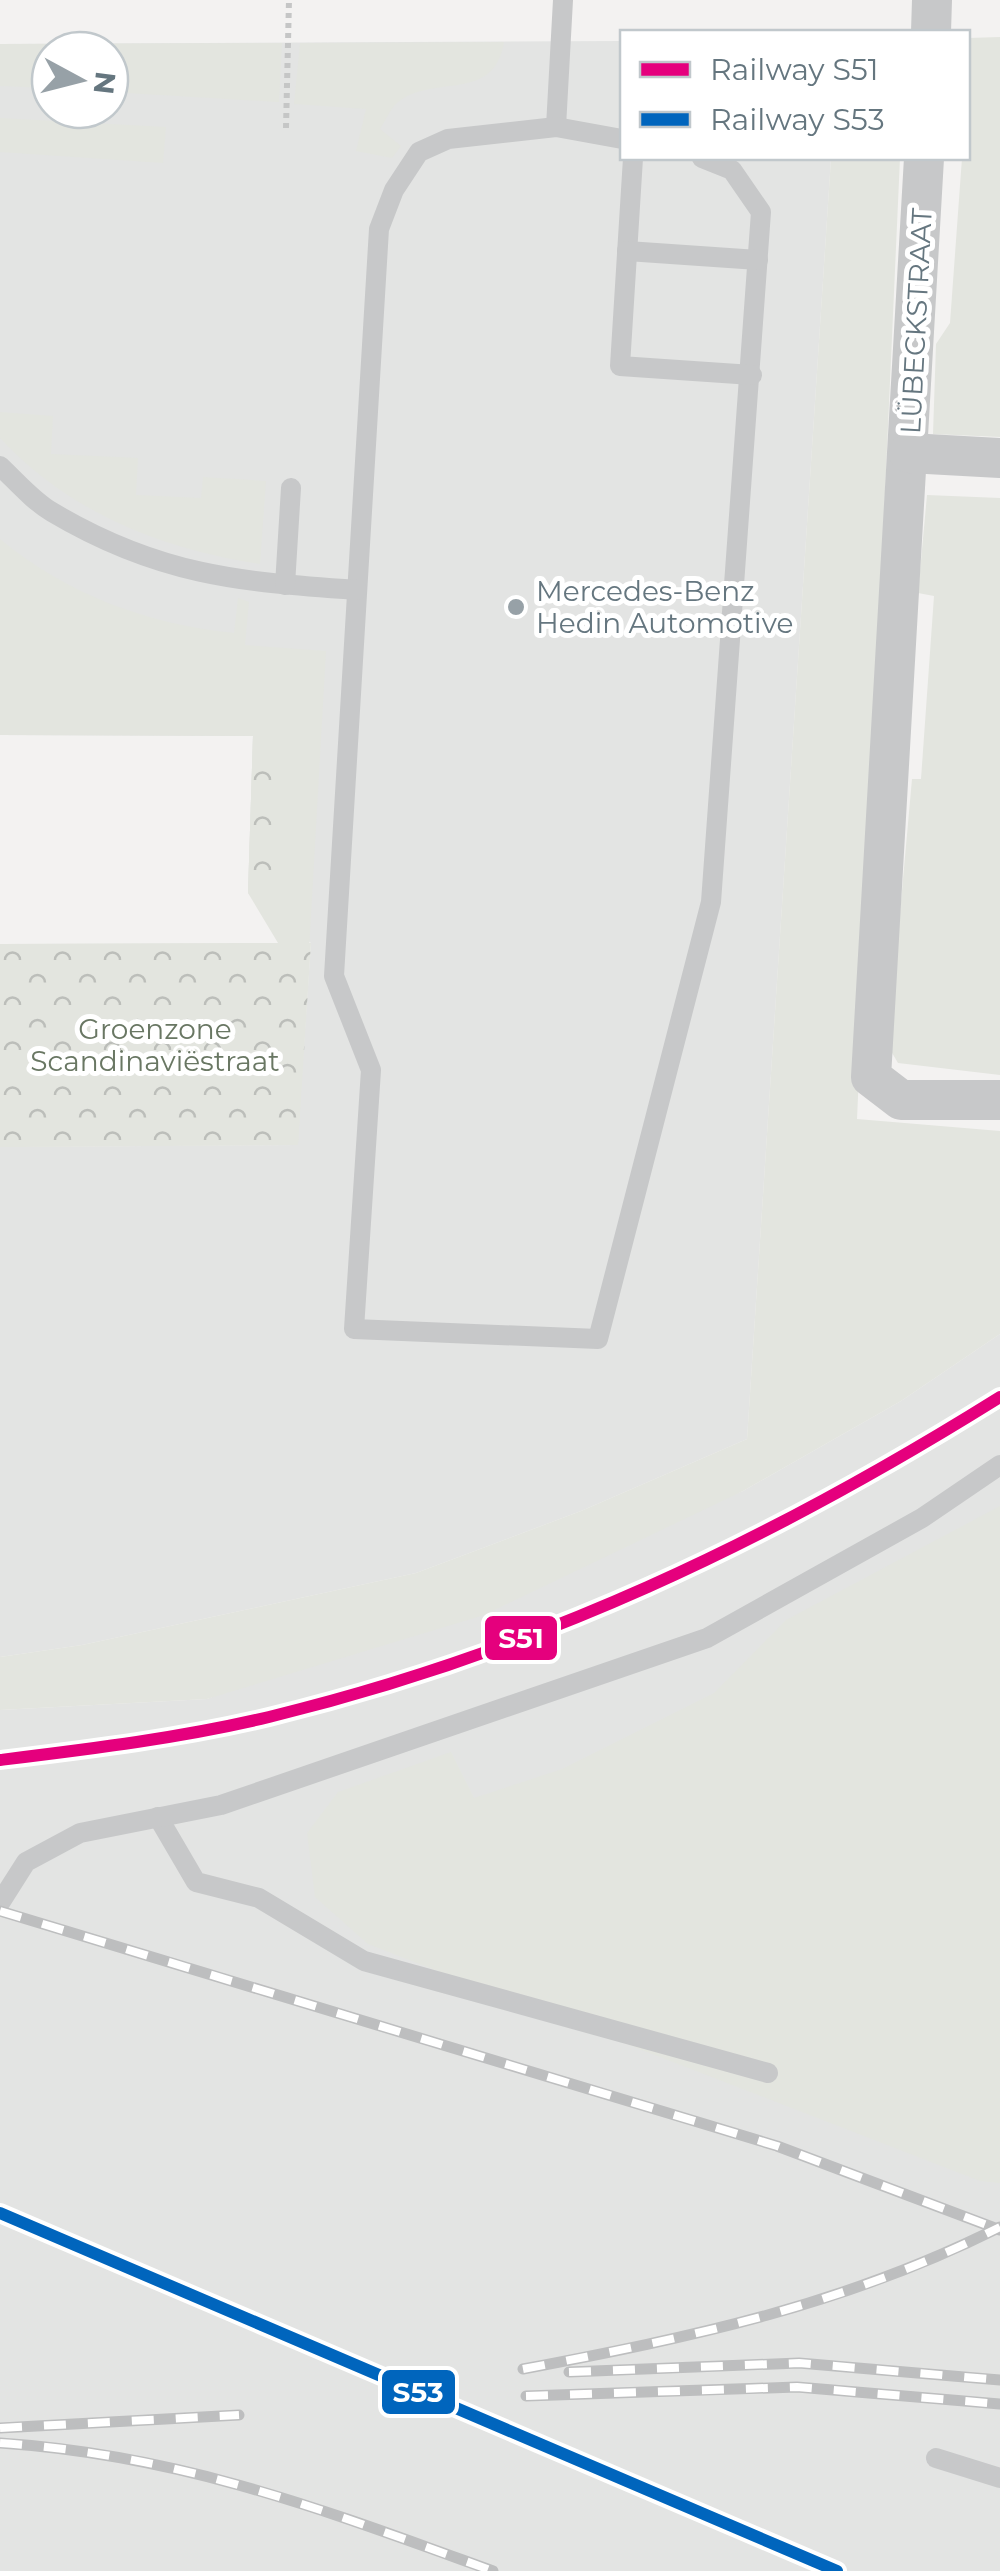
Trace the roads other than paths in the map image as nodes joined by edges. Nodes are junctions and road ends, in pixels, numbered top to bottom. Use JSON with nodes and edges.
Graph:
{"nodes":[{"id":1,"x":564,"y":0,"type":"edge"},
{"id":2,"x":932,"y":0,"type":"edge"},
{"id":3,"x":930,"y":30,"type":"edge"},
{"id":4,"x":556,"y":127,"type":"junction"},
{"id":5,"x":620,"y":138,"type":"edge"},
{"id":6,"x":633,"y":160,"type":"edge"},
{"id":7,"x":707,"y":160,"type":"edge"},
{"id":8,"x":924,"y":160,"type":"edge"},
{"id":9,"x":627,"y":251,"type":"junction"},
{"id":10,"x":758,"y":260,"type":"junction"},
{"id":11,"x":752,"y":375,"type":"junction"},
{"id":12,"x":909,"y":453,"type":"junction"},
{"id":13,"x":1000,"y":458,"type":"edge"},
{"id":14,"x":0,"y":466,"type":"edge"},
{"id":15,"x":291,"y":488,"type":"dead end"},
{"id":16,"x":285,"y":585,"type":"junction"},
{"id":17,"x":358,"y":590,"type":"junction"},
{"id":18,"x":1000,"y":1100,"type":"edge"},
{"id":19,"x":1000,"y":1465,"type":"edge"},
{"id":20,"x":158,"y":1817,"type":"junction"},
{"id":21,"x":0,"y":1903,"type":"edge"},
{"id":22,"x":768,"y":2073,"type":"dead end"},
{"id":23,"x":936,"y":2458,"type":"dead end"},
{"id":24,"x":1000,"y":2478,"type":"edge"}],
"edges":[{"from":1,"to":4,"type":"lane"},
{"from":2,"to":3,"type":"street"},
{"from":4,"to":5,"type":"lane"},
{"from":4,"to":17,"type":"lane"},
{"from":6,"to":9,"type":"lane"},
{"from":7,"to":10,"type":"lane"},
{"from":8,"to":12,"type":"street","name":"LÜBECKSTRAAT"},
{"from":9,"to":10,"type":"lane"},
{"from":9,"to":11,"type":"lane"},
{"from":10,"to":11,"type":"lane"},
{"from":11,"to":17,"type":"lane"},
{"from":12,"to":13,"type":"street","name":"LÜBECKSTRAAT"},
{"from":12,"to":18,"type":"street"},
{"from":14,"to":16,"type":"lane"},
{"from":15,"to":16,"type":"lane"},
{"from":16,"to":17,"type":"lane"},
{"from":19,"to":20,"type":"lane"},
{"from":20,"to":21,"type":"lane"},
{"from":20,"to":22,"type":"lane"},
{"from":23,"to":24,"type":"lane"}]}
